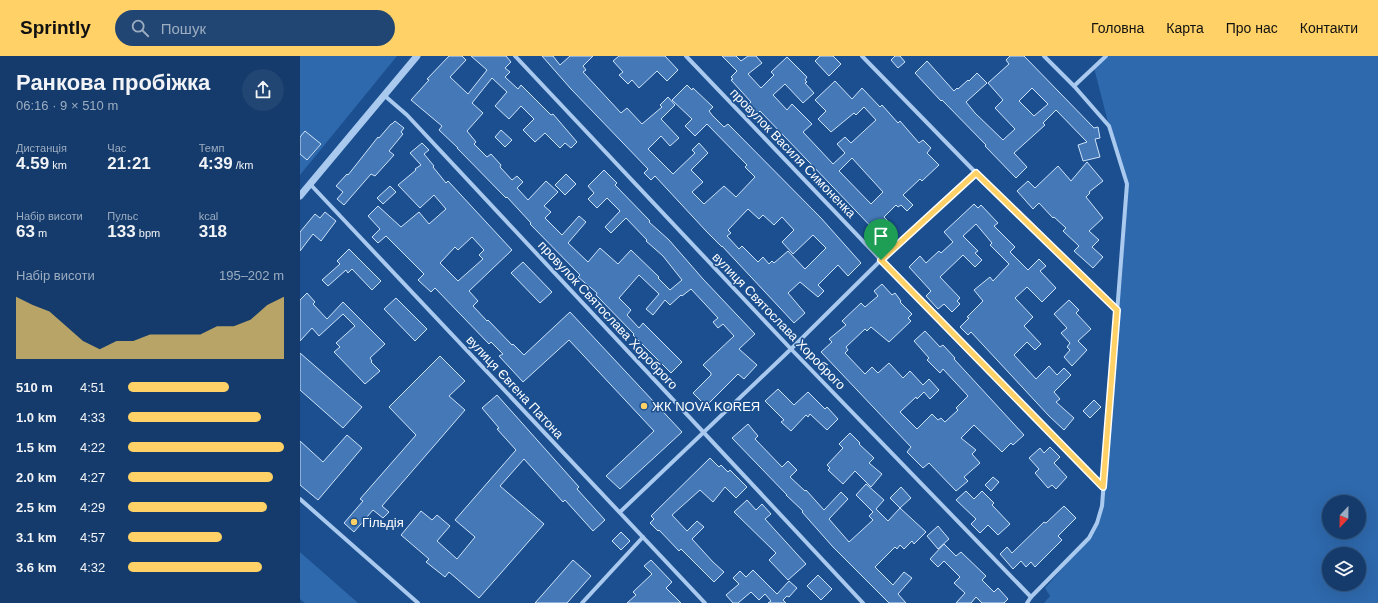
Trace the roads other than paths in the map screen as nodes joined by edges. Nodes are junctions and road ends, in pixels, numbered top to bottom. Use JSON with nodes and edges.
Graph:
{"nodes":[{"id":1,"x":417,"y":56,"type":"edge"},
{"id":2,"x":515,"y":56,"type":"edge"},
{"id":3,"x":686,"y":56,"type":"edge"},
{"id":4,"x":862,"y":56,"type":"edge"},
{"id":5,"x":1044,"y":56,"type":"edge"},
{"id":6,"x":1106,"y":56,"type":"edge"},
{"id":7,"x":1074,"y":86,"type":"junction"},
{"id":8,"x":385,"y":96,"type":"junction"},
{"id":9,"x":976,"y":173,"type":"junction"},
{"id":10,"x":310,"y":184,"type":"junction"},
{"id":11,"x":300,"y":196,"type":"edge"},
{"id":12,"x":881,"y":260,"type":"junction"},
{"id":13,"x":1117,"y":310,"type":"junction"},
{"id":14,"x":791,"y":349,"type":"junction"},
{"id":15,"x":704,"y":432,"type":"junction"},
{"id":16,"x":1103,"y":487,"type":"junction"},
{"id":17,"x":300,"y":499,"type":"edge"},
{"id":18,"x":620,"y":512,"type":"junction"},
{"id":19,"x":643,"y":537,"type":"junction"},
{"id":20,"x":1031,"y":597,"type":"junction"},
{"id":21,"x":418,"y":603,"type":"edge"},
{"id":22,"x":582,"y":603,"type":"edge"},
{"id":23,"x":706,"y":603,"type":"edge"},
{"id":24,"x":863,"y":603,"type":"edge"},
{"id":25,"x":1027,"y":603,"type":"edge"}],
"edges":[{"from":1,"to":8,"type":"street"},
{"from":2,"to":14,"type":"street","name":"вулиця Святослава Хороброго"},
{"from":3,"to":12,"type":"street","name":"провулок Василя Симоненка"},
{"from":4,"to":9,"type":"street"},
{"from":5,"to":7,"type":"street"},
{"from":6,"to":7,"type":"street"},
{"from":7,"to":13,"type":"street"},
{"from":8,"to":10,"type":"street"},
{"from":8,"to":15,"type":"street","name":"провулок Святослава Хороброго"},
{"from":9,"to":12,"type":"street"},
{"from":9,"to":13,"type":"street"},
{"from":10,"to":11,"type":"street"},
{"from":10,"to":18,"type":"street","name":"вулиця Євгена Патона"},
{"from":12,"to":14,"type":"street"},
{"from":12,"to":16,"type":"street","name":"провулок Василя Симоненка"},
{"from":13,"to":16,"type":"street"},
{"from":14,"to":15,"type":"street"},
{"from":14,"to":20,"type":"street","name":"вулиця Святослава Хороброго"},
{"from":15,"to":18,"type":"street"},
{"from":15,"to":24,"type":"street","name":"провулок Святослава Хороброго"},
{"from":16,"to":20,"type":"street"},
{"from":17,"to":21,"type":"street"},
{"from":18,"to":19,"type":"street","name":"вулиця Євгена Патона"},
{"from":19,"to":22,"type":"street"},
{"from":19,"to":23,"type":"street","name":"вулиця Євгена Патона"},
{"from":20,"to":25,"type":"street"}]}
